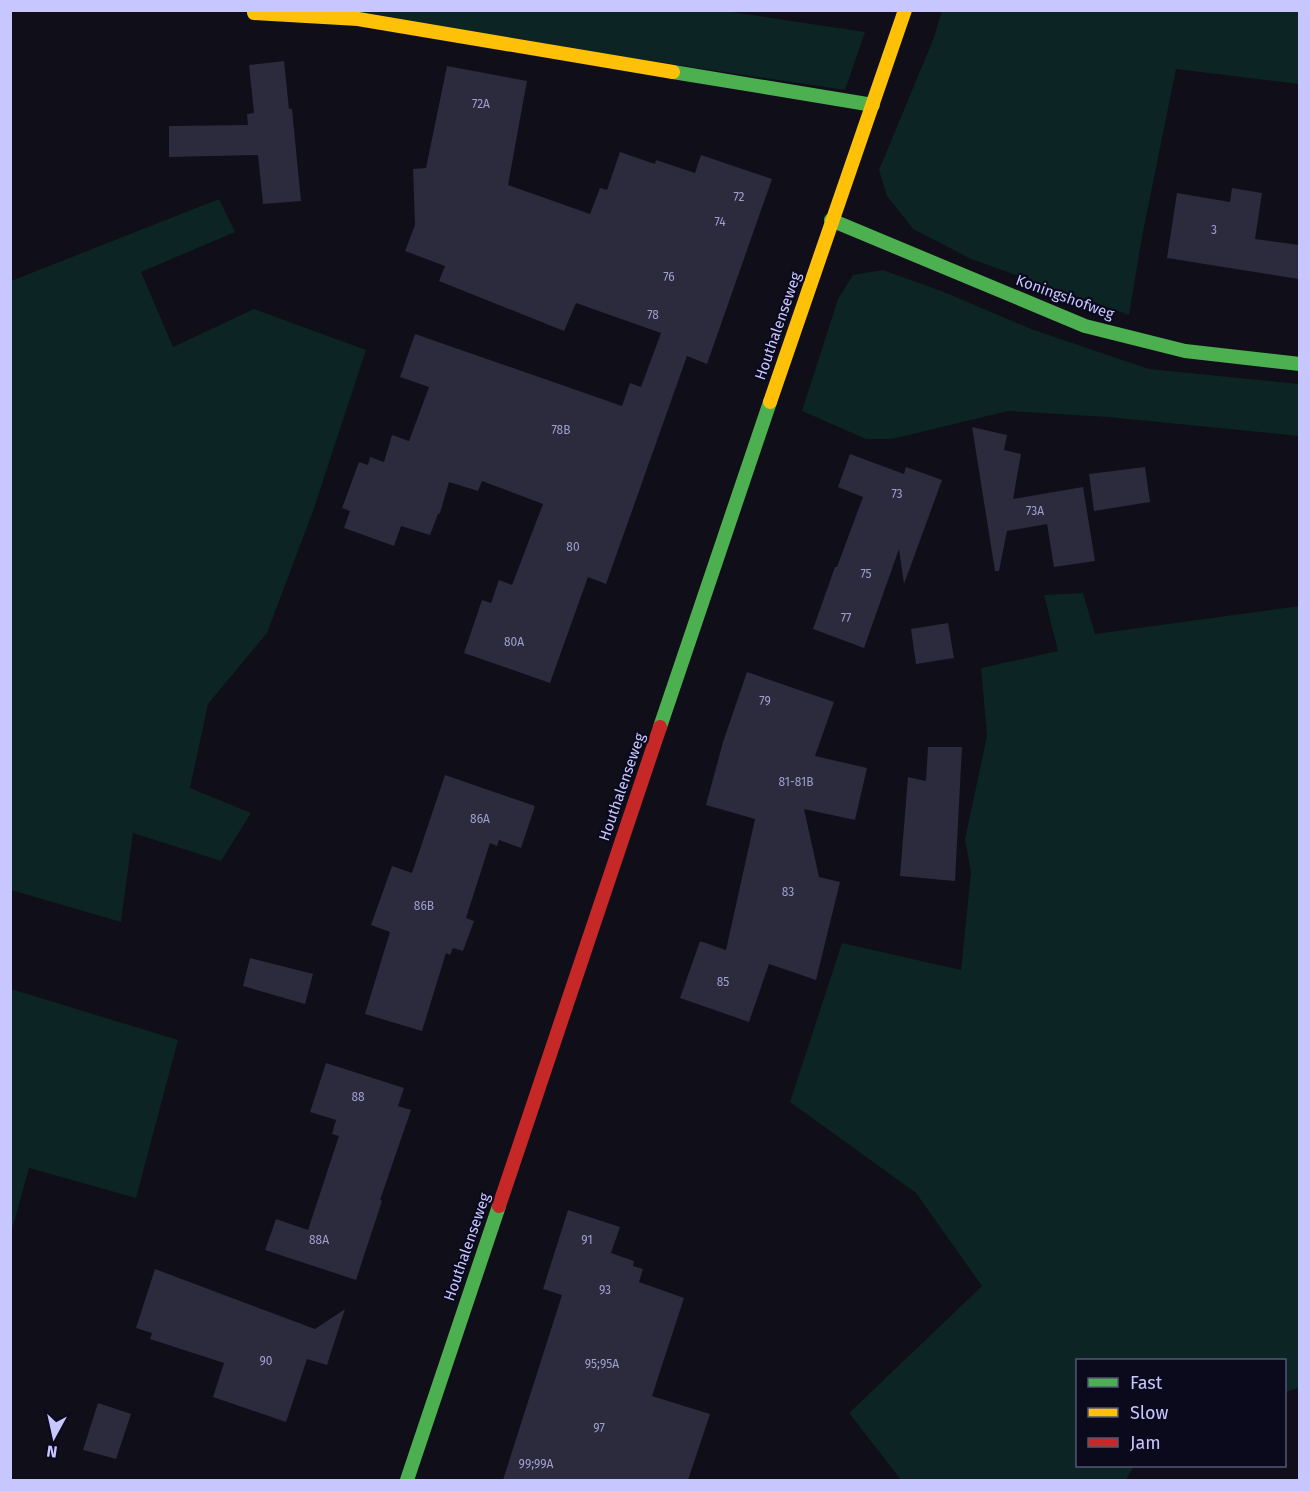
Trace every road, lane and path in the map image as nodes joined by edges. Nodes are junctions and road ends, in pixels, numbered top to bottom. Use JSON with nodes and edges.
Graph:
{"nodes":[{"id":1,"x":905,"y":10,"type":"edge"},
{"id":2,"x":254,"y":13,"type":"dead end"},
{"id":3,"x":873,"y":105,"type":"junction"},
{"id":4,"x":831,"y":220,"type":"junction"},
{"id":5,"x":1299,"y":364,"type":"edge"},
{"id":6,"x":407,"y":1480,"type":"edge"}],
"edges":[{"from":1,"to":3,"type":"street","name":"Houthalenseweg"},
{"from":2,"to":3,"type":"street"},
{"from":3,"to":4,"type":"street","name":"Houthalenseweg"},
{"from":4,"to":5,"type":"street","name":"Koningshofweg"},
{"from":4,"to":6,"type":"street","name":"Houthalenseweg"}]}
